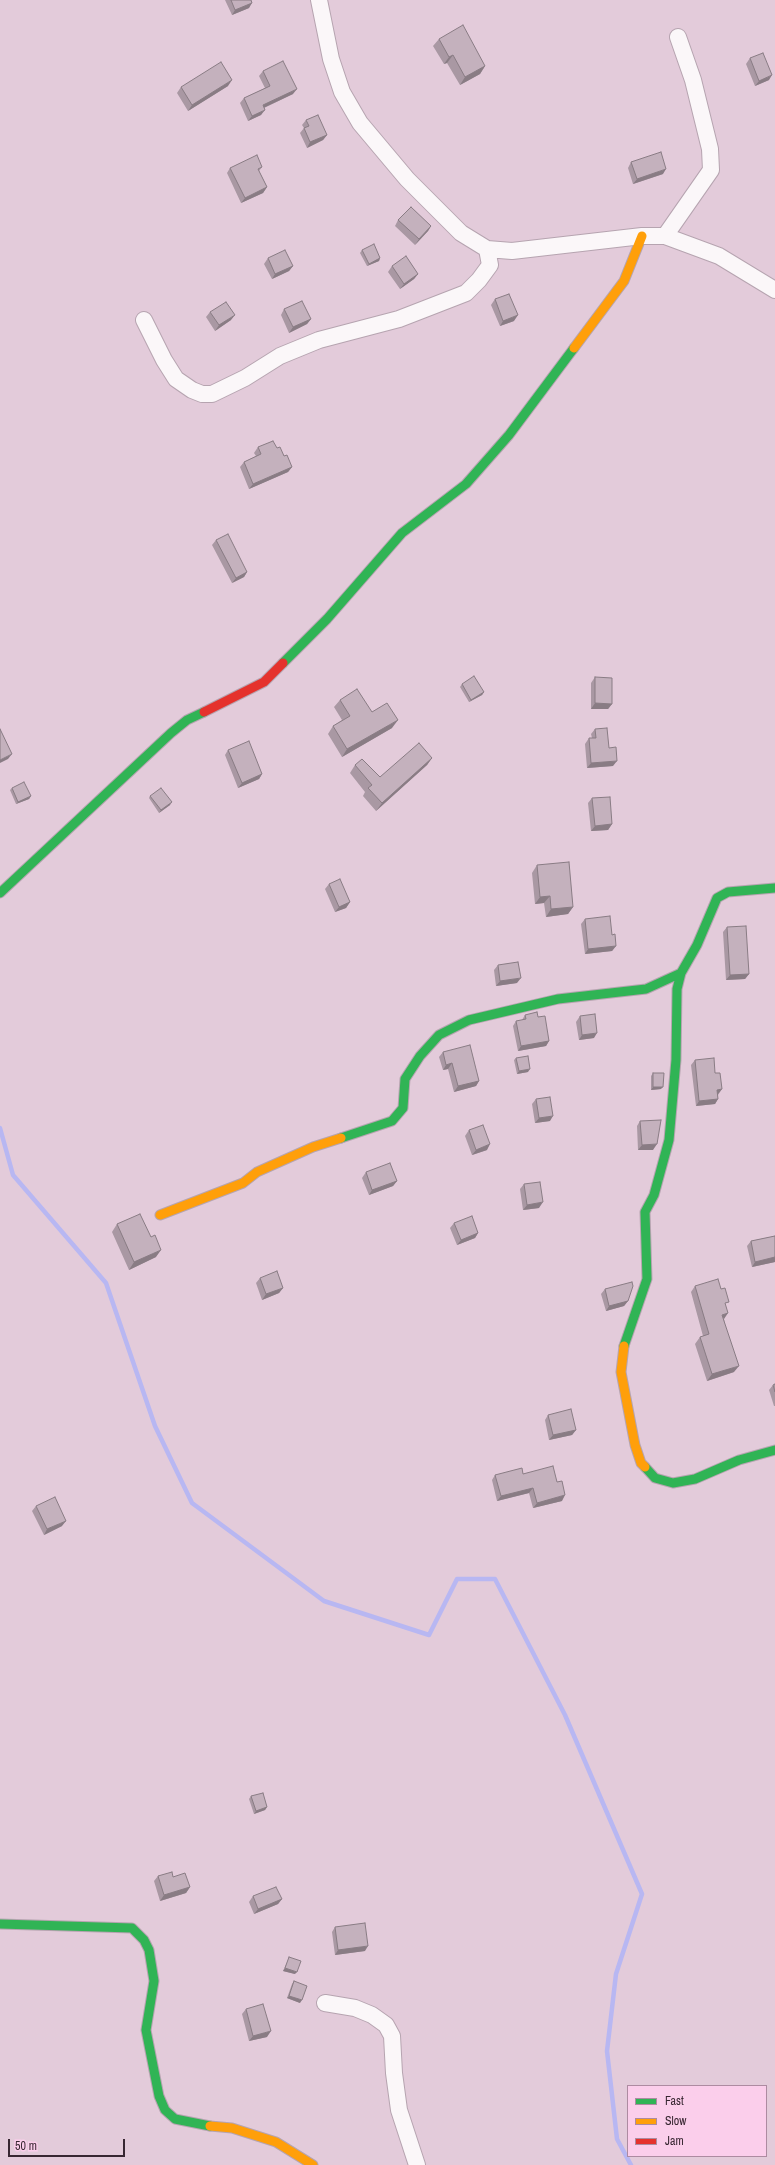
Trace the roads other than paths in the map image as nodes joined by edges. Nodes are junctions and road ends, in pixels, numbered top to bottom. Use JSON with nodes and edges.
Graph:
{"nodes":[{"id":1,"x":319,"y":0,"type":"edge"},
{"id":2,"x":678,"y":37,"type":"dead end"},
{"id":3,"x":642,"y":236,"type":"junction"},
{"id":4,"x":665,"y":236,"type":"junction"},
{"id":5,"x":487,"y":249,"type":"junction"},
{"id":6,"x":775,"y":290,"type":"edge"},
{"id":7,"x":144,"y":320,"type":"dead end"},
{"id":8,"x":775,"y":888,"type":"edge"},
{"id":9,"x":0,"y":893,"type":"edge"},
{"id":10,"x":681,"y":973,"type":"junction"},
{"id":11,"x":160,"y":1215,"type":"dead end"},
{"id":12,"x":775,"y":1450,"type":"edge"},
{"id":13,"x":0,"y":1924,"type":"edge"},
{"id":14,"x":325,"y":2003,"type":"dead end"},
{"id":15,"x":313,"y":2165,"type":"edge"},
{"id":16,"x":417,"y":2165,"type":"edge"}],
"edges":[{"from":1,"to":5,"type":"street"},
{"from":2,"to":4,"type":"street"},
{"from":3,"to":4,"type":"street"},
{"from":3,"to":5,"type":"street"},
{"from":3,"to":9,"type":"street"},
{"from":4,"to":6,"type":"street"},
{"from":5,"to":7,"type":"street"},
{"from":8,"to":10,"type":"street"},
{"from":10,"to":11,"type":"street"},
{"from":10,"to":12,"type":"street"},
{"from":13,"to":15,"type":"street"},
{"from":14,"to":16,"type":"street"}]}
